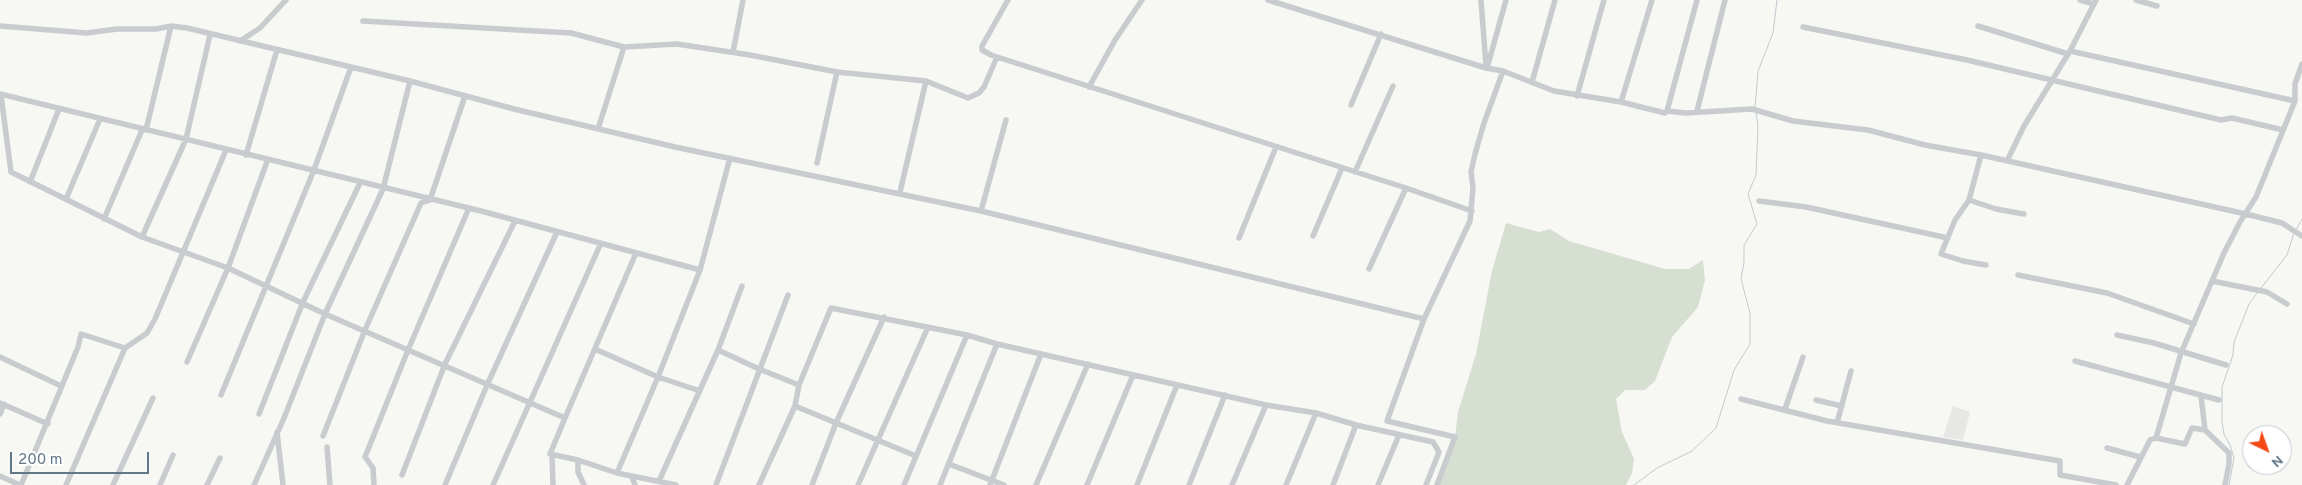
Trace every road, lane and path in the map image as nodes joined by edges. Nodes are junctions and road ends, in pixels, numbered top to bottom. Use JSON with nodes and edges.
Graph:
{"nodes":[{"id":1,"x":286,"y":0,"type":"edge"},
{"id":2,"x":743,"y":0,"type":"edge"},
{"id":3,"x":1008,"y":0,"type":"edge"},
{"id":4,"x":1142,"y":0,"type":"edge"},
{"id":5,"x":1268,"y":0,"type":"edge"},
{"id":6,"x":1481,"y":0,"type":"edge"},
{"id":7,"x":1506,"y":0,"type":"edge"},
{"id":8,"x":1555,"y":0,"type":"edge"},
{"id":9,"x":1604,"y":0,"type":"edge"},
{"id":10,"x":1652,"y":0,"type":"edge"},
{"id":11,"x":1698,"y":0,"type":"edge"},
{"id":12,"x":1725,"y":0,"type":"edge"},
{"id":13,"x":2080,"y":0,"type":"edge"},
{"id":14,"x":2136,"y":0,"type":"edge"},
{"id":15,"x":2095,"y":2,"type":"edge"},
{"id":16,"x":2157,"y":6,"type":"dead end"},
{"id":17,"x":363,"y":21,"type":"dead end"},
{"id":18,"x":0,"y":26,"type":"edge"},
{"id":19,"x":170,"y":26,"type":"junction"},
{"id":20,"x":1978,"y":26,"type":"dead end"},
{"id":21,"x":1803,"y":27,"type":"dead end"},
{"id":22,"x":1381,"y":34,"type":"junction"},
{"id":23,"x":210,"y":35,"type":"junction"},
{"id":24,"x":240,"y":41,"type":"junction"},
{"id":25,"x":624,"y":47,"type":"junction"},
{"id":26,"x":277,"y":50,"type":"junction"},
{"id":27,"x":733,"y":52,"type":"junction"},
{"id":28,"x":2069,"y":53,"type":"junction"},
{"id":29,"x":997,"y":57,"type":"junction"},
{"id":30,"x":2302,"y":64,"type":"edge"},
{"id":31,"x":351,"y":67,"type":"junction"},
{"id":32,"x":1486,"y":68,"type":"junction"},
{"id":33,"x":1503,"y":71,"type":"junction"},
{"id":34,"x":837,"y":72,"type":"junction"},
{"id":35,"x":2051,"y":79,"type":"junction"},
{"id":36,"x":410,"y":81,"type":"junction"},
{"id":37,"x":926,"y":81,"type":"junction"},
{"id":38,"x":1532,"y":82,"type":"junction"},
{"id":39,"x":1090,"y":86,"type":"junction"},
{"id":40,"x":1393,"y":86,"type":"dead end"},
{"id":41,"x":1,"y":94,"type":"edge"},
{"id":42,"x":465,"y":96,"type":"junction"},
{"id":43,"x":1577,"y":96,"type":"junction"},
{"id":44,"x":2302,"y":98,"type":"edge"},
{"id":45,"x":2295,"y":99,"type":"junction"},
{"id":46,"x":1621,"y":102,"type":"junction"},
{"id":47,"x":1351,"y":105,"type":"dead end"},
{"id":48,"x":59,"y":109,"type":"junction"},
{"id":49,"x":1667,"y":111,"type":"junction"},
{"id":50,"x":1697,"y":111,"type":"junction"},
{"id":51,"x":100,"y":119,"type":"junction"},
{"id":52,"x":1006,"y":120,"type":"dead end"},
{"id":53,"x":3,"y":126,"type":"edge"},
{"id":54,"x":598,"y":129,"type":"junction"},
{"id":55,"x":144,"y":130,"type":"junction"},
{"id":56,"x":2283,"y":130,"type":"junction"},
{"id":57,"x":186,"y":139,"type":"junction"},
{"id":58,"x":1276,"y":147,"type":"junction"},
{"id":59,"x":226,"y":150,"type":"junction"},
{"id":60,"x":246,"y":155,"type":"junction"},
{"id":61,"x":1982,"y":155,"type":"junction"},
{"id":62,"x":730,"y":158,"type":"junction"},
{"id":63,"x":268,"y":159,"type":"junction"},
{"id":64,"x":2007,"y":161,"type":"junction"},
{"id":65,"x":817,"y":163,"type":"dead end"},
{"id":66,"x":1342,"y":168,"type":"junction"},
{"id":67,"x":314,"y":170,"type":"junction"},
{"id":68,"x":1355,"y":172,"type":"junction"},
{"id":69,"x":30,"y":182,"type":"junction"},
{"id":70,"x":360,"y":183,"type":"junction"},
{"id":71,"x":1406,"y":188,"type":"junction"},
{"id":72,"x":383,"y":189,"type":"junction"},
{"id":73,"x":900,"y":192,"type":"junction"},
{"id":74,"x":66,"y":199,"type":"junction"},
{"id":75,"x":430,"y":200,"type":"junction"},
{"id":76,"x":1969,"y":200,"type":"junction"},
{"id":77,"x":1759,"y":201,"type":"dead end"},
{"id":78,"x":469,"y":208,"type":"junction"},
{"id":79,"x":981,"y":211,"type":"junction"},
{"id":80,"x":1472,"y":211,"type":"junction"},
{"id":81,"x":2024,"y":214,"type":"dead end"},
{"id":82,"x":2246,"y":214,"type":"junction"},
{"id":83,"x":104,"y":219,"type":"junction"},
{"id":84,"x":515,"y":221,"type":"junction"},
{"id":85,"x":557,"y":232,"type":"junction"},
{"id":86,"x":2300,"y":235,"type":"edge"},
{"id":87,"x":1313,"y":236,"type":"dead end"},
{"id":88,"x":142,"y":237,"type":"junction"},
{"id":89,"x":1239,"y":238,"type":"dead end"},
{"id":90,"x":1948,"y":238,"type":"junction"},
{"id":91,"x":601,"y":243,"type":"junction"},
{"id":92,"x":183,"y":252,"type":"junction"},
{"id":93,"x":636,"y":253,"type":"junction"},
{"id":94,"x":1986,"y":265,"type":"dead end"},
{"id":95,"x":228,"y":268,"type":"junction"},
{"id":96,"x":1369,"y":269,"type":"dead end"},
{"id":97,"x":700,"y":270,"type":"junction"},
{"id":98,"x":2018,"y":275,"type":"dead end"},
{"id":99,"x":2212,"y":281,"type":"junction"},
{"id":100,"x":267,"y":286,"type":"junction"},
{"id":101,"x":742,"y":286,"type":"dead end"},
{"id":102,"x":788,"y":295,"type":"dead end"},
{"id":103,"x":303,"y":302,"type":"junction"},
{"id":104,"x":2288,"y":304,"type":"dead end"},
{"id":105,"x":325,"y":314,"type":"junction"},
{"id":106,"x":884,"y":317,"type":"junction"},
{"id":107,"x":1424,"y":319,"type":"junction"},
{"id":108,"x":2194,"y":324,"type":"junction"},
{"id":109,"x":928,"y":328,"type":"junction"},
{"id":110,"x":365,"y":330,"type":"junction"},
{"id":111,"x":967,"y":335,"type":"junction"},
{"id":112,"x":2118,"y":335,"type":"dead end"},
{"id":113,"x":997,"y":344,"type":"junction"},
{"id":114,"x":125,"y":348,"type":"junction"},
{"id":115,"x":595,"y":349,"type":"junction"},
{"id":116,"x":408,"y":350,"type":"junction"},
{"id":117,"x":718,"y":350,"type":"junction"},
{"id":118,"x":2181,"y":352,"type":"junction"},
{"id":119,"x":1041,"y":354,"type":"junction"},
{"id":120,"x":0,"y":357,"type":"edge"},
{"id":121,"x":1803,"y":357,"type":"dead end"},
{"id":122,"x":2075,"y":360,"type":"dead end"},
{"id":123,"x":187,"y":362,"type":"dead end"},
{"id":124,"x":445,"y":364,"type":"junction"},
{"id":125,"x":1088,"y":364,"type":"junction"},
{"id":126,"x":2226,"y":365,"type":"dead end"},
{"id":127,"x":759,"y":369,"type":"junction"},
{"id":128,"x":1852,"y":372,"type":"dead end"},
{"id":129,"x":1133,"y":375,"type":"junction"},
{"id":130,"x":658,"y":377,"type":"junction"},
{"id":131,"x":488,"y":383,"type":"junction"},
{"id":132,"x":799,"y":385,"type":"junction"},
{"id":133,"x":1177,"y":385,"type":"junction"},
{"id":134,"x":61,"y":386,"type":"junction"},
{"id":135,"x":2171,"y":387,"type":"junction"},
{"id":136,"x":700,"y":391,"type":"junction"},
{"id":137,"x":221,"y":395,"type":"dead end"},
{"id":138,"x":1225,"y":395,"type":"junction"},
{"id":139,"x":2201,"y":396,"type":"junction"},
{"id":140,"x":153,"y":398,"type":"dead end"},
{"id":141,"x":1741,"y":399,"type":"dead end"},
{"id":142,"x":1816,"y":400,"type":"dead end"},
{"id":143,"x":2219,"y":400,"type":"dead end"},
{"id":144,"x":2,"y":403,"type":"edge"},
{"id":145,"x":530,"y":404,"type":"junction"},
{"id":146,"x":1266,"y":405,"type":"junction"},
{"id":147,"x":795,"y":406,"type":"junction"},
{"id":148,"x":1842,"y":406,"type":"junction"},
{"id":149,"x":1785,"y":409,"type":"junction"},
{"id":150,"x":1316,"y":413,"type":"junction"},
{"id":151,"x":0,"y":414,"type":"edge"},
{"id":152,"x":259,"y":414,"type":"dead end"},
{"id":153,"x":565,"y":418,"type":"junction"},
{"id":154,"x":836,"y":423,"type":"junction"},
{"id":155,"x":1837,"y":423,"type":"junction"},
{"id":156,"x":48,"y":424,"type":"junction"},
{"id":157,"x":1356,"y":425,"type":"junction"},
{"id":158,"x":277,"y":430,"type":"junction"},
{"id":159,"x":2205,"y":430,"type":"junction"},
{"id":160,"x":1398,"y":435,"type":"junction"},
{"id":161,"x":323,"y":436,"type":"dead end"},
{"id":162,"x":2156,"y":438,"type":"junction"},
{"id":163,"x":877,"y":440,"type":"junction"},
{"id":164,"x":327,"y":447,"type":"dead end"},
{"id":165,"x":2107,"y":448,"type":"dead end"},
{"id":166,"x":173,"y":455,"type":"dead end"},
{"id":167,"x":552,"y":455,"type":"junction"},
{"id":168,"x":916,"y":456,"type":"junction"},
{"id":169,"x":2140,"y":457,"type":"junction"},
{"id":170,"x":220,"y":458,"type":"dead end"},
{"id":171,"x":578,"y":460,"type":"junction"},
{"id":172,"x":949,"y":464,"type":"junction"},
{"id":173,"x":617,"y":473,"type":"junction"},
{"id":174,"x":402,"y":475,"type":"dead end"},
{"id":175,"x":0,"y":476,"type":"edge"},
{"id":176,"x":632,"y":477,"type":"junction"},
{"id":177,"x":659,"y":481,"type":"junction"},
{"id":178,"x":991,"y":482,"type":"edge"},
{"id":179,"x":283,"y":484,"type":"edge"},
{"id":180,"x":21,"y":485,"type":"edge"},
{"id":181,"x":66,"y":485,"type":"edge"},
{"id":182,"x":113,"y":485,"type":"edge"},
{"id":183,"x":160,"y":485,"type":"edge"},
{"id":184,"x":208,"y":485,"type":"edge"},
{"id":185,"x":254,"y":485,"type":"edge"},
{"id":186,"x":330,"y":485,"type":"edge"},
{"id":187,"x":374,"y":485,"type":"edge"},
{"id":188,"x":445,"y":485,"type":"edge"},
{"id":189,"x":493,"y":485,"type":"edge"},
{"id":190,"x":554,"y":485,"type":"edge"},
{"id":191,"x":584,"y":485,"type":"edge"},
{"id":192,"x":635,"y":485,"type":"edge"},
{"id":193,"x":676,"y":485,"type":"edge"},
{"id":194,"x":716,"y":485,"type":"edge"},
{"id":195,"x":758,"y":485,"type":"edge"},
{"id":196,"x":812,"y":485,"type":"edge"},
{"id":197,"x":858,"y":485,"type":"edge"},
{"id":198,"x":904,"y":485,"type":"edge"},
{"id":199,"x":940,"y":485,"type":"edge"},
{"id":200,"x":1004,"y":485,"type":"edge"},
{"id":201,"x":1036,"y":485,"type":"edge"},
{"id":202,"x":1087,"y":485,"type":"edge"},
{"id":203,"x":1137,"y":485,"type":"edge"},
{"id":204,"x":1188,"y":485,"type":"edge"},
{"id":205,"x":1232,"y":485,"type":"edge"},
{"id":206,"x":1286,"y":485,"type":"edge"},
{"id":207,"x":1333,"y":485,"type":"edge"},
{"id":208,"x":1378,"y":485,"type":"edge"},
{"id":209,"x":1426,"y":485,"type":"edge"},
{"id":210,"x":1437,"y":485,"type":"edge"},
{"id":211,"x":2116,"y":485,"type":"edge"},
{"id":212,"x":2127,"y":485,"type":"edge"},
{"id":213,"x":2225,"y":485,"type":"edge"}],
"edges":[{"from":1,"to":24,"type":"street"},
{"from":2,"to":27,"type":"street"},
{"from":3,"to":29,"type":"street"},
{"from":4,"to":39,"type":"street"},
{"from":5,"to":22,"type":"street"},
{"from":6,"to":32,"type":"street"},
{"from":7,"to":32,"type":"street"},
{"from":8,"to":38,"type":"street"},
{"from":9,"to":43,"type":"street"},
{"from":10,"to":46,"type":"street"},
{"from":11,"to":49,"type":"street"},
{"from":12,"to":50,"type":"street"},
{"from":13,"to":15,"type":"street"},
{"from":14,"to":16,"type":"street"},
{"from":15,"to":28,"type":"street"},
{"from":17,"to":25,"type":"street"},
{"from":18,"to":19,"type":"street"},
{"from":19,"to":23,"type":"street"},
{"from":19,"to":55,"type":"street"},
{"from":20,"to":28,"type":"street"},
{"from":21,"to":35,"type":"street"},
{"from":22,"to":32,"type":"street"},
{"from":22,"to":47,"type":"street"},
{"from":23,"to":24,"type":"street"},
{"from":23,"to":57,"type":"street"},
{"from":24,"to":26,"type":"street"},
{"from":25,"to":27,"type":"street"},
{"from":25,"to":54,"type":"street"},
{"from":26,"to":31,"type":"street"},
{"from":26,"to":60,"type":"street"},
{"from":27,"to":34,"type":"street"},
{"from":28,"to":35,"type":"street"},
{"from":28,"to":45,"type":"street"},
{"from":29,"to":37,"type":"street"},
{"from":29,"to":39,"type":"street"},
{"from":30,"to":45,"type":"street"},
{"from":31,"to":36,"type":"street"},
{"from":31,"to":67,"type":"street"},
{"from":32,"to":33,"type":"street"},
{"from":33,"to":38,"type":"street"},
{"from":33,"to":80,"type":"street"},
{"from":34,"to":37,"type":"street"},
{"from":34,"to":65,"type":"street"},
{"from":35,"to":56,"type":"street"},
{"from":35,"to":64,"type":"street"},
{"from":36,"to":42,"type":"street"},
{"from":36,"to":72,"type":"street"},
{"from":37,"to":73,"type":"street"},
{"from":38,"to":43,"type":"street"},
{"from":39,"to":58,"type":"street"},
{"from":40,"to":68,"type":"street"},
{"from":41,"to":48,"type":"street"},
{"from":41,"to":53,"type":"street"},
{"from":42,"to":54,"type":"street"},
{"from":42,"to":75,"type":"street"},
{"from":43,"to":46,"type":"street"},
{"from":44,"to":45,"type":"street"},
{"from":45,"to":56,"type":"street"},
{"from":46,"to":49,"type":"street"},
{"from":48,"to":51,"type":"street"},
{"from":48,"to":69,"type":"street"},
{"from":49,"to":50,"type":"street"},
{"from":50,"to":61,"type":"street"},
{"from":51,"to":55,"type":"street"},
{"from":51,"to":74,"type":"street"},
{"from":52,"to":79,"type":"street"},
{"from":53,"to":69,"type":"street"},
{"from":54,"to":62,"type":"street"},
{"from":55,"to":57,"type":"street"},
{"from":55,"to":83,"type":"street"},
{"from":56,"to":82,"type":"street"},
{"from":57,"to":59,"type":"street"},
{"from":57,"to":88,"type":"street"},
{"from":58,"to":66,"type":"street"},
{"from":58,"to":89,"type":"street"},
{"from":59,"to":60,"type":"street"},
{"from":59,"to":92,"type":"street"},
{"from":60,"to":63,"type":"street"},
{"from":61,"to":64,"type":"street"},
{"from":61,"to":76,"type":"street"},
{"from":62,"to":73,"type":"street"},
{"from":62,"to":97,"type":"street"},
{"from":63,"to":67,"type":"street"},
{"from":63,"to":95,"type":"street"},
{"from":64,"to":82,"type":"street"},
{"from":66,"to":68,"type":"street"},
{"from":66,"to":87,"type":"street"},
{"from":67,"to":70,"type":"street"},
{"from":67,"to":100,"type":"street"},
{"from":68,"to":71,"type":"street"},
{"from":69,"to":74,"type":"street"},
{"from":70,"to":72,"type":"street"},
{"from":70,"to":103,"type":"street"},
{"from":71,"to":80,"type":"street"},
{"from":71,"to":96,"type":"street"},
{"from":72,"to":75,"type":"street"},
{"from":72,"to":105,"type":"street"},
{"from":73,"to":79,"type":"street"},
{"from":74,"to":83,"type":"street"},
{"from":75,"to":78,"type":"street"},
{"from":75,"to":110,"type":"street"},
{"from":76,"to":81,"type":"street"},
{"from":76,"to":90,"type":"street"},
{"from":77,"to":90,"type":"street"},
{"from":78,"to":84,"type":"street"},
{"from":78,"to":116,"type":"street"},
{"from":79,"to":107,"type":"street"},
{"from":80,"to":107,"type":"street"},
{"from":82,"to":86,"type":"street"},
{"from":82,"to":99,"type":"street"},
{"from":83,"to":88,"type":"street"},
{"from":84,"to":85,"type":"street"},
{"from":84,"to":124,"type":"street"},
{"from":85,"to":91,"type":"street"},
{"from":85,"to":131,"type":"street"},
{"from":88,"to":92,"type":"street"},
{"from":90,"to":94,"type":"street"},
{"from":91,"to":93,"type":"street"},
{"from":91,"to":145,"type":"street"},
{"from":92,"to":95,"type":"street"},
{"from":92,"to":114,"type":"street"},
{"from":93,"to":97,"type":"street"},
{"from":93,"to":115,"type":"street"},
{"from":95,"to":100,"type":"street"},
{"from":95,"to":123,"type":"street"},
{"from":97,"to":130,"type":"street"},
{"from":98,"to":108,"type":"street"},
{"from":99,"to":104,"type":"street"},
{"from":99,"to":108,"type":"street"},
{"from":100,"to":103,"type":"street"},
{"from":100,"to":137,"type":"street"},
{"from":101,"to":117,"type":"street"},
{"from":102,"to":127,"type":"street"},
{"from":103,"to":105,"type":"street"},
{"from":103,"to":152,"type":"street"},
{"from":105,"to":110,"type":"street"},
{"from":105,"to":158,"type":"street"},
{"from":106,"to":109,"type":"street"},
{"from":106,"to":132,"type":"street"},
{"from":106,"to":154,"type":"street"},
{"from":107,"to":210,"type":"street"},
{"from":108,"to":118,"type":"street"},
{"from":109,"to":111,"type":"street"},
{"from":109,"to":163,"type":"street"},
{"from":110,"to":116,"type":"street"},
{"from":110,"to":161,"type":"street"},
{"from":111,"to":113,"type":"street"},
{"from":111,"to":168,"type":"street"},
{"from":112,"to":118,"type":"street"},
{"from":113,"to":119,"type":"street"},
{"from":113,"to":172,"type":"street"},
{"from":114,"to":134,"type":"street"},
{"from":114,"to":181,"type":"street"},
{"from":115,"to":130,"type":"street"},
{"from":115,"to":153,"type":"street"},
{"from":116,"to":124,"type":"street"},
{"from":116,"to":187,"type":"street"},
{"from":117,"to":127,"type":"street"},
{"from":117,"to":136,"type":"street"},
{"from":118,"to":126,"type":"street"},
{"from":118,"to":135,"type":"street"},
{"from":119,"to":125,"type":"street"},
{"from":119,"to":178,"type":"street"},
{"from":120,"to":134,"type":"street"},
{"from":121,"to":149,"type":"street"},
{"from":122,"to":135,"type":"street"},
{"from":124,"to":131,"type":"street"},
{"from":124,"to":174,"type":"street"},
{"from":125,"to":129,"type":"street"},
{"from":125,"to":201,"type":"street"},
{"from":127,"to":132,"type":"street"},
{"from":127,"to":194,"type":"street"},
{"from":128,"to":148,"type":"street"},
{"from":129,"to":133,"type":"street"},
{"from":129,"to":202,"type":"street"},
{"from":130,"to":136,"type":"street"},
{"from":130,"to":173,"type":"street"},
{"from":131,"to":145,"type":"street"},
{"from":131,"to":188,"type":"street"},
{"from":132,"to":147,"type":"street"},
{"from":133,"to":138,"type":"street"},
{"from":133,"to":203,"type":"street"},
{"from":134,"to":156,"type":"street"},
{"from":135,"to":139,"type":"street"},
{"from":135,"to":162,"type":"street"},
{"from":136,"to":177,"type":"street"},
{"from":138,"to":146,"type":"street"},
{"from":138,"to":204,"type":"street"},
{"from":139,"to":143,"type":"street"},
{"from":139,"to":159,"type":"street"},
{"from":140,"to":182,"type":"street"},
{"from":141,"to":149,"type":"street"},
{"from":142,"to":148,"type":"street"},
{"from":144,"to":151,"type":"street"},
{"from":144,"to":156,"type":"street"},
{"from":145,"to":153,"type":"street"},
{"from":145,"to":189,"type":"street"},
{"from":146,"to":150,"type":"street"},
{"from":146,"to":205,"type":"street"},
{"from":147,"to":154,"type":"street"},
{"from":147,"to":195,"type":"street"},
{"from":148,"to":155,"type":"street"},
{"from":149,"to":155,"type":"street"},
{"from":150,"to":157,"type":"street"},
{"from":150,"to":206,"type":"street"},
{"from":153,"to":167,"type":"street"},
{"from":154,"to":163,"type":"street"},
{"from":154,"to":196,"type":"street"},
{"from":155,"to":211,"type":"street"},
{"from":156,"to":180,"type":"street"},
{"from":157,"to":160,"type":"street"},
{"from":157,"to":207,"type":"street"},
{"from":158,"to":179,"type":"street"},
{"from":158,"to":185,"type":"street"},
{"from":159,"to":162,"type":"street"},
{"from":159,"to":213,"type":"street"},
{"from":160,"to":208,"type":"street"},
{"from":160,"to":209,"type":"street"},
{"from":162,"to":169,"type":"street"},
{"from":163,"to":168,"type":"street"},
{"from":163,"to":197,"type":"street"},
{"from":164,"to":186,"type":"street"},
{"from":165,"to":169,"type":"street"},
{"from":166,"to":183,"type":"street"},
{"from":167,"to":171,"type":"street"},
{"from":167,"to":190,"type":"street"},
{"from":168,"to":198,"type":"street"},
{"from":169,"to":212,"type":"street"},
{"from":170,"to":184,"type":"street"},
{"from":171,"to":173,"type":"street"},
{"from":171,"to":191,"type":"street"},
{"from":172,"to":178,"type":"street"},
{"from":172,"to":199,"type":"street"},
{"from":173,"to":176,"type":"street"},
{"from":175,"to":180,"type":"street"},
{"from":176,"to":177,"type":"street"},
{"from":176,"to":192,"type":"street"},
{"from":177,"to":193,"type":"street"},
{"from":178,"to":200,"type":"street"}]}
